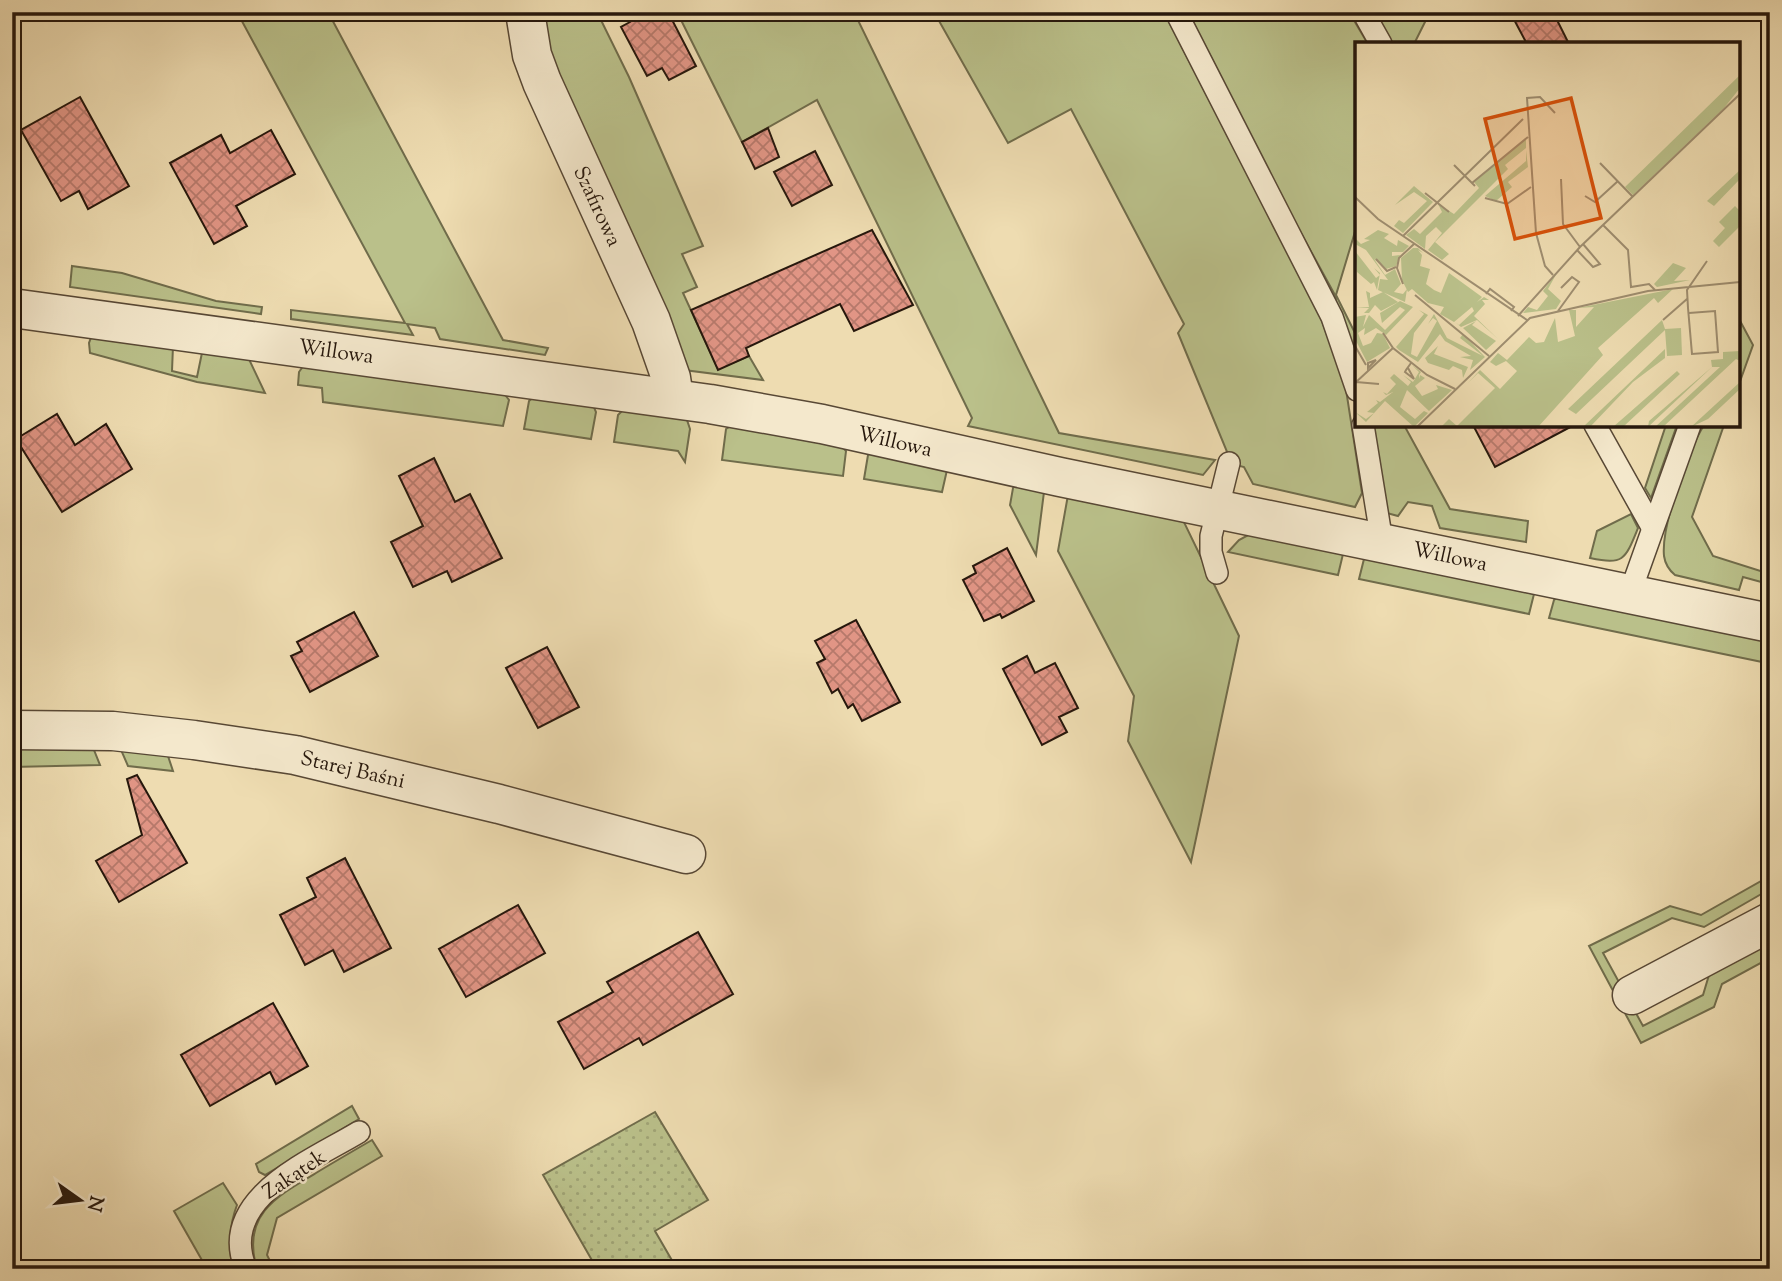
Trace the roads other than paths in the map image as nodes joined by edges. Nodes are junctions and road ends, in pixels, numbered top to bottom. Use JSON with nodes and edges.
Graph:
{"nodes":[{"id":1,"x":525,"y":12,"type":"edge"},
{"id":2,"x":1176,"y":12,"type":"edge"},
{"id":3,"x":1363,"y":12,"type":"edge"},
{"id":4,"x":1380,"y":42,"type":"edge"},
{"id":5,"x":12,"y":308,"type":"edge"},
{"id":6,"x":1355,"y":384,"type":"edge"},
{"id":7,"x":674,"y":398,"type":"junction"},
{"id":8,"x":1363,"y":427,"type":"edge"},
{"id":9,"x":1596,"y":427,"type":"edge"},
{"id":10,"x":1689,"y":427,"type":"edge"},
{"id":11,"x":1229,"y":463,"type":"dead end"},
{"id":12,"x":1218,"y":509,"type":"junction"},
{"id":13,"x":1652,"y":527,"type":"junction"},
{"id":14,"x":1382,"y":542,"type":"junction"},
{"id":15,"x":1217,"y":573,"type":"dead end"},
{"id":16,"x":1630,"y":593,"type":"junction"},
{"id":17,"x":1770,"y":623,"type":"edge"},
{"id":18,"x":12,"y":730,"type":"edge"},
{"id":19,"x":686,"y":853,"type":"dead end"},
{"id":20,"x":1770,"y":922,"type":"edge"},
{"id":21,"x":1632,"y":995,"type":"dead end"},
{"id":22,"x":359,"y":1132,"type":"dead end"},
{"id":23,"x":246,"y":1269,"type":"edge"}],
"edges":[{"from":1,"to":7,"type":"street","name":"Szafirowa"},
{"from":2,"to":6,"type":"lane"},
{"from":3,"to":4,"type":"lane"},
{"from":5,"to":7,"type":"street","name":"Willowa"},
{"from":7,"to":12,"type":"street","name":"Willowa"},
{"from":8,"to":14,"type":"lane"},
{"from":9,"to":13,"type":"lane"},
{"from":10,"to":13,"type":"lane"},
{"from":11,"to":12,"type":"lane"},
{"from":12,"to":14,"type":"street","name":"Willowa"},
{"from":12,"to":15,"type":"lane"},
{"from":13,"to":16,"type":"lane"},
{"from":14,"to":16,"type":"street","name":"Willowa"},
{"from":16,"to":17,"type":"street","name":"Willowa"},
{"from":18,"to":19,"type":"street","name":"Starej Baśni"},
{"from":20,"to":21,"type":"street"},
{"from":22,"to":23,"type":"lane","name":"Zakątek"}]}
